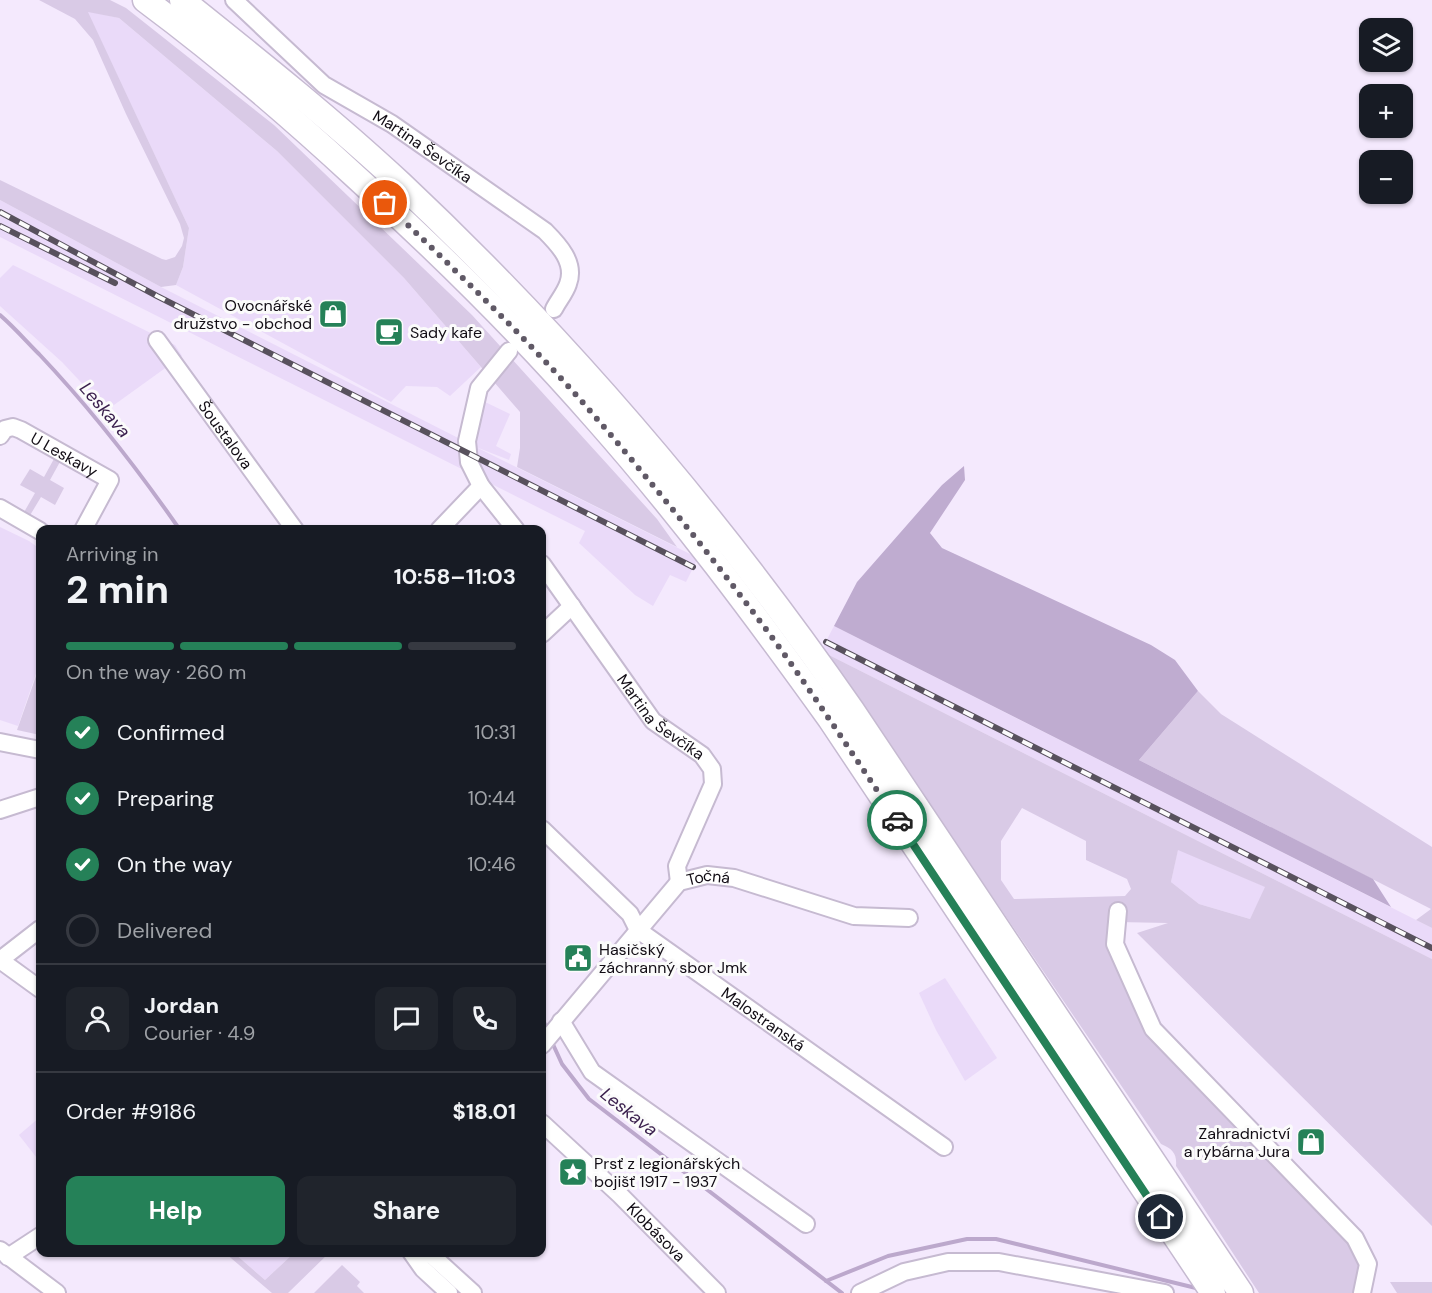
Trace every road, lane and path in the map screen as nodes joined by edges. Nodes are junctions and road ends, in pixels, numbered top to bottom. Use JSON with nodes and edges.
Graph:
{"nodes":[{"id":1,"x":145,"y":0,"type":"edge"},
{"id":2,"x":182,"y":0,"type":"edge"},
{"id":3,"x":234,"y":0,"type":"edge"},
{"id":4,"x":554,"y":309,"type":"dead end"},
{"id":5,"x":157,"y":340,"type":"dead end"},
{"id":6,"x":509,"y":351,"type":"dead end"},
{"id":7,"x":0,"y":436,"type":"edge"},
{"id":8,"x":481,"y":486,"type":"junction"},
{"id":9,"x":0,"y":508,"type":"edge"},
{"id":10,"x":86,"y":525,"type":"edge"},
{"id":11,"x":291,"y":525,"type":"edge"},
{"id":12,"x":444,"y":525,"type":"edge"},
{"id":13,"x":512,"y":525,"type":"edge"},
{"id":14,"x":36,"y":529,"type":"edge"},
{"id":15,"x":546,"y":570,"type":"edge"},
{"id":16,"x":572,"y":606,"type":"junction"},
{"id":17,"x":546,"y":630,"type":"edge"},
{"id":18,"x":0,"y":742,"type":"edge"},
{"id":19,"x":36,"y":749,"type":"edge"},
{"id":20,"x":36,"y":798,"type":"edge"},
{"id":21,"x":0,"y":810,"type":"edge"},
{"id":22,"x":546,"y":833,"type":"edge"},
{"id":23,"x":679,"y":882,"type":"junction"},
{"id":24,"x":1118,"y":911,"type":"dead end"},
{"id":25,"x":909,"y":918,"type":"dead end"},
{"id":26,"x":638,"y":930,"type":"junction"},
{"id":27,"x":36,"y":932,"type":"edge"},
{"id":28,"x":0,"y":960,"type":"edge"},
{"id":29,"x":36,"y":986,"type":"edge"},
{"id":30,"x":559,"y":1024,"type":"junction"},
{"id":31,"x":546,"y":1039,"type":"edge"},
{"id":32,"x":546,"y":1127,"type":"edge"},
{"id":33,"x":944,"y":1147,"type":"dead end"},
{"id":34,"x":806,"y":1224,"type":"dead end"},
{"id":35,"x":36,"y":1238,"type":"edge"},
{"id":36,"x":4,"y":1254,"type":"edge"},
{"id":37,"x":415,"y":1257,"type":"edge"},
{"id":38,"x":434,"y":1257,"type":"edge"},
{"id":39,"x":862,"y":1292,"type":"edge"},
{"id":40,"x":57,"y":1293,"type":"edge"},
{"id":41,"x":449,"y":1293,"type":"edge"},
{"id":42,"x":474,"y":1293,"type":"edge"},
{"id":43,"x":717,"y":1293,"type":"edge"},
{"id":44,"x":1165,"y":1293,"type":"edge"},
{"id":45,"x":1213,"y":1293,"type":"edge"},
{"id":46,"x":1241,"y":1293,"type":"edge"},
{"id":47,"x":1362,"y":1293,"type":"edge"}],
"edges":[{"from":1,"to":45,"type":"highway"},
{"from":2,"to":46,"type":"highway"},
{"from":3,"to":4,"type":"street","name":"Martina Ševčíka"},
{"from":5,"to":11,"type":"street","name":"Šoustalova"},
{"from":6,"to":8,"type":"street"},
{"from":7,"to":10,"type":"street","name":"U Leskavy"},
{"from":8,"to":12,"type":"street"},
{"from":8,"to":13,"type":"street"},
{"from":9,"to":14,"type":"street"},
{"from":15,"to":16,"type":"street","name":"Martina Ševčíka"},
{"from":16,"to":17,"type":"street"},
{"from":16,"to":23,"type":"street","name":"Martina Ševčíka"},
{"from":18,"to":19,"type":"street"},
{"from":20,"to":21,"type":"street"},
{"from":22,"to":26,"type":"street","name":"Malostranská"},
{"from":23,"to":25,"type":"street","name":"Točná"},
{"from":23,"to":26,"type":"street","name":"Točná"},
{"from":24,"to":47,"type":"street"},
{"from":26,"to":30,"type":"street","name":"Točná"},
{"from":26,"to":33,"type":"street","name":"Malostranská"},
{"from":27,"to":28,"type":"street"},
{"from":28,"to":29,"type":"street"},
{"from":30,"to":31,"type":"street","name":"Točná"},
{"from":30,"to":34,"type":"street"},
{"from":32,"to":43,"type":"street","name":"Klobásova"},
{"from":35,"to":36,"type":"street"},
{"from":36,"to":40,"type":"street"},
{"from":37,"to":41,"type":"street"},
{"from":38,"to":42,"type":"street"},
{"from":39,"to":44,"type":"street"}]}
